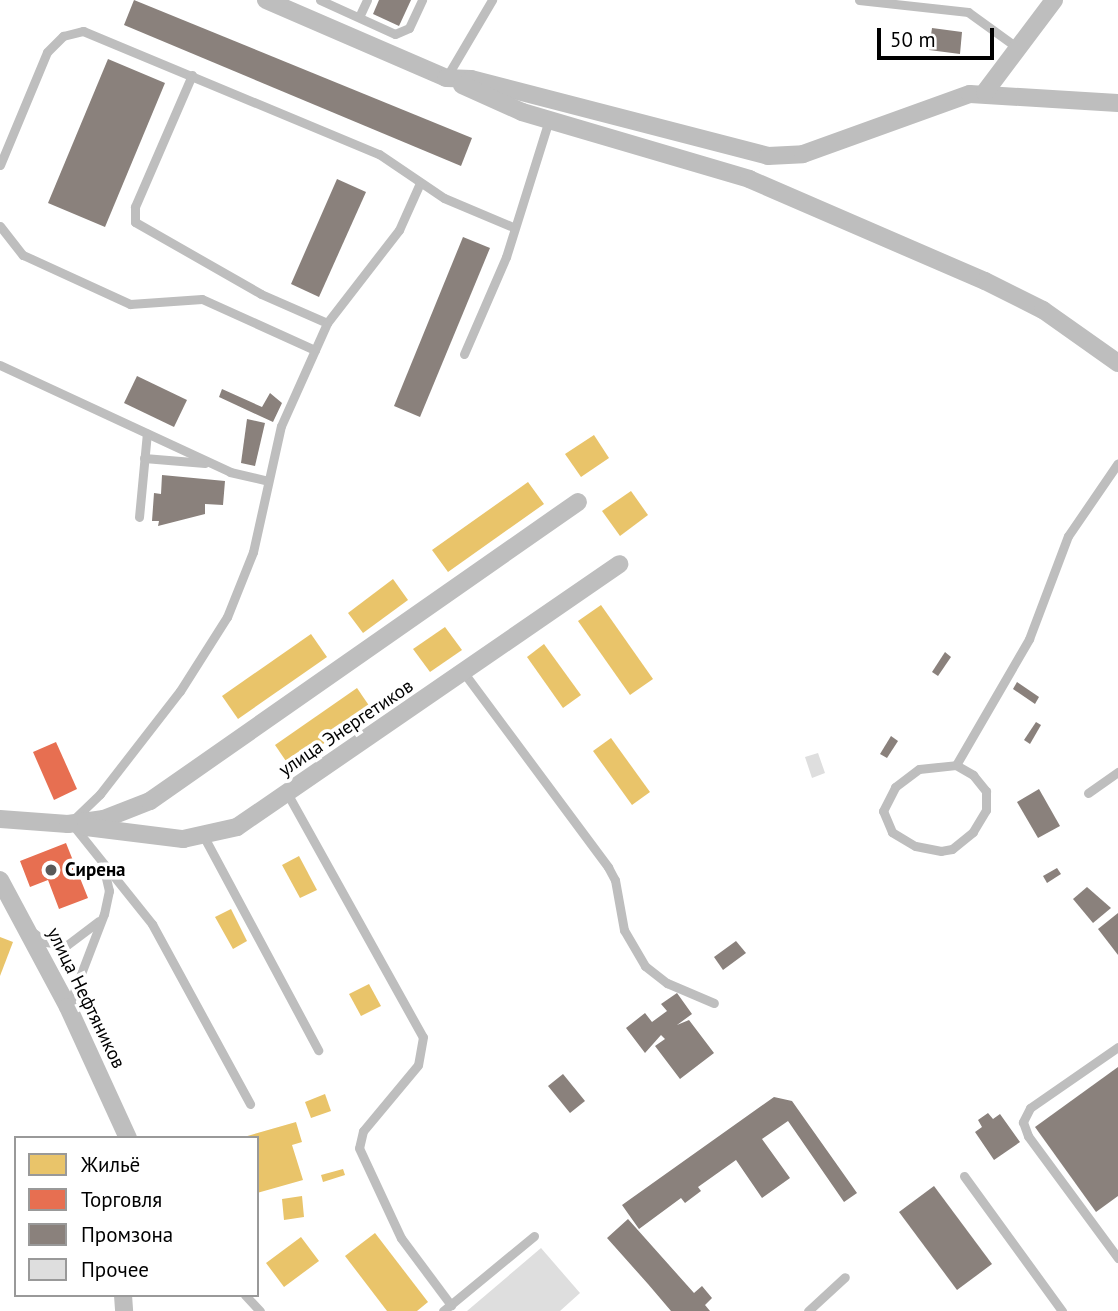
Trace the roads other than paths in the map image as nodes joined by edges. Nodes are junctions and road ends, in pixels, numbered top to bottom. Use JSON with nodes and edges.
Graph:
{"nodes":[{"id":1,"x":266,"y":0,"type":"edge"},
{"id":2,"x":320,"y":0,"type":"edge"},
{"id":3,"x":367,"y":0,"type":"edge"},
{"id":4,"x":422,"y":0,"type":"edge"},
{"id":5,"x":492,"y":0,"type":"edge"},
{"id":6,"x":859,"y":0,"type":"edge"},
{"id":7,"x":1054,"y":0,"type":"edge"},
{"id":8,"x":359,"y":17,"type":"junction"},
{"id":9,"x":1018,"y":48,"type":"junction"},
{"id":10,"x":192,"y":75,"type":"junction"},
{"id":11,"x":446,"y":78,"type":"junction"},
{"id":12,"x":985,"y":92,"type":"junction"},
{"id":13,"x":1118,"y":103,"type":"edge"},
{"id":14,"x":549,"y":120,"type":"junction"},
{"id":15,"x":0,"y":165,"type":"edge"},
{"id":16,"x":420,"y":183,"type":"junction"},
{"id":17,"x":0,"y":226,"type":"edge"},
{"id":18,"x":513,"y":227,"type":"junction"},
{"id":19,"x":327,"y":323,"type":"junction"},
{"id":20,"x":315,"y":350,"type":"junction"},
{"id":21,"x":464,"y":354,"type":"dead end"},
{"id":22,"x":1118,"y":363,"type":"edge"},
{"id":23,"x":0,"y":365,"type":"edge"},
{"id":24,"x":147,"y":433,"type":"junction"},
{"id":25,"x":144,"y":458,"type":"junction"},
{"id":26,"x":1118,"y":463,"type":"edge"},
{"id":27,"x":213,"y":464,"type":"junction"},
{"id":28,"x":268,"y":481,"type":"junction"},
{"id":29,"x":579,"y":502,"type":"dead end"},
{"id":30,"x":139,"y":517,"type":"dead end"},
{"id":31,"x":619,"y":564,"type":"dead end"},
{"id":32,"x":464,"y":674,"type":"junction"},
{"id":33,"x":956,"y":765,"type":"junction"},
{"id":34,"x":1118,"y":772,"type":"edge"},
{"id":35,"x":287,"y":793,"type":"junction"},
{"id":36,"x":1088,"y":793,"type":"dead end"},
{"id":37,"x":0,"y":819,"type":"edge"},
{"id":38,"x":68,"y":824,"type":"junction"},
{"id":39,"x":204,"y":837,"type":"junction"},
{"id":40,"x":103,"y":868,"type":"junction"},
{"id":41,"x":0,"y":880,"type":"edge"},
{"id":42,"x":104,"y":914,"type":"junction"},
{"id":43,"x":27,"y":926,"type":"junction"},
{"id":44,"x":714,"y":1003,"type":"dead end"},
{"id":45,"x":68,"y":1007,"type":"junction"},
{"id":46,"x":1118,"y":1047,"type":"edge"},
{"id":47,"x":318,"y":1050,"type":"dead end"},
{"id":48,"x":250,"y":1104,"type":"dead end"},
{"id":49,"x":130,"y":1136,"type":"edge"},
{"id":50,"x":964,"y":1176,"type":"dead end"},
{"id":51,"x":534,"y":1236,"type":"dead end"},
{"id":52,"x":1118,"y":1258,"type":"edge"},
{"id":53,"x":845,"y":1278,"type":"dead end"},
{"id":54,"x":246,"y":1297,"type":"edge"},
{"id":55,"x":447,"y":1308,"type":"edge"},
{"id":56,"x":260,"y":1311,"type":"edge"},
{"id":57,"x":808,"y":1311,"type":"edge"},
{"id":58,"x":1062,"y":1311,"type":"edge"}],
"edges":[{"from":1,"to":11,"type":"street"},
{"from":2,"to":8,"type":"lane"},
{"from":3,"to":8,"type":"lane"},
{"from":4,"to":8,"type":"lane"},
{"from":5,"to":11,"type":"lane"},
{"from":6,"to":9,"type":"lane"},
{"from":7,"to":9,"type":"street"},
{"from":9,"to":12,"type":"street"},
{"from":10,"to":15,"type":"lane"},
{"from":10,"to":16,"type":"lane"},
{"from":10,"to":19,"type":"lane"},
{"from":11,"to":12,"type":"street"},
{"from":11,"to":14,"type":"street"},
{"from":12,"to":13,"type":"street"},
{"from":14,"to":18,"type":"lane"},
{"from":14,"to":22,"type":"street"},
{"from":16,"to":18,"type":"lane"},
{"from":16,"to":19,"type":"lane"},
{"from":17,"to":20,"type":"lane"},
{"from":18,"to":21,"type":"lane"},
{"from":19,"to":20,"type":"lane"},
{"from":20,"to":28,"type":"lane"},
{"from":23,"to":24,"type":"lane"},
{"from":24,"to":25,"type":"lane"},
{"from":24,"to":27,"type":"lane"},
{"from":25,"to":27,"type":"lane"},
{"from":25,"to":30,"type":"lane"},
{"from":26,"to":33,"type":"lane"},
{"from":27,"to":28,"type":"lane"},
{"from":28,"to":38,"type":"lane"},
{"from":29,"to":38,"type":"street"},
{"from":31,"to":32,"type":"street","name":"улица Энергетиков"},
{"from":32,"to":35,"type":"street","name":"улица Энергетиков"},
{"from":32,"to":44,"type":"lane"},
{"from":33,"to":33,"type":"lane"},
{"from":34,"to":36,"type":"lane"},
{"from":35,"to":39,"type":"street","name":"улица Энергетиков"},
{"from":35,"to":55,"type":"lane"},
{"from":37,"to":38,"type":"street"},
{"from":38,"to":39,"type":"street","name":"улица Энергетиков"},
{"from":38,"to":40,"type":"lane"},
{"from":39,"to":47,"type":"lane"},
{"from":40,"to":42,"type":"lane"},
{"from":40,"to":48,"type":"lane"},
{"from":41,"to":43,"type":"street","name":"улица Нефтяников"},
{"from":42,"to":43,"type":"lane"},
{"from":42,"to":45,"type":"lane"},
{"from":43,"to":45,"type":"street","name":"улица Нефтяников"},
{"from":45,"to":49,"type":"street","name":"улица Нефтяников"},
{"from":46,"to":52,"type":"lane"},
{"from":50,"to":58,"type":"lane"},
{"from":51,"to":55,"type":"lane"},
{"from":53,"to":57,"type":"lane"},
{"from":54,"to":56,"type":"lane"}]}
